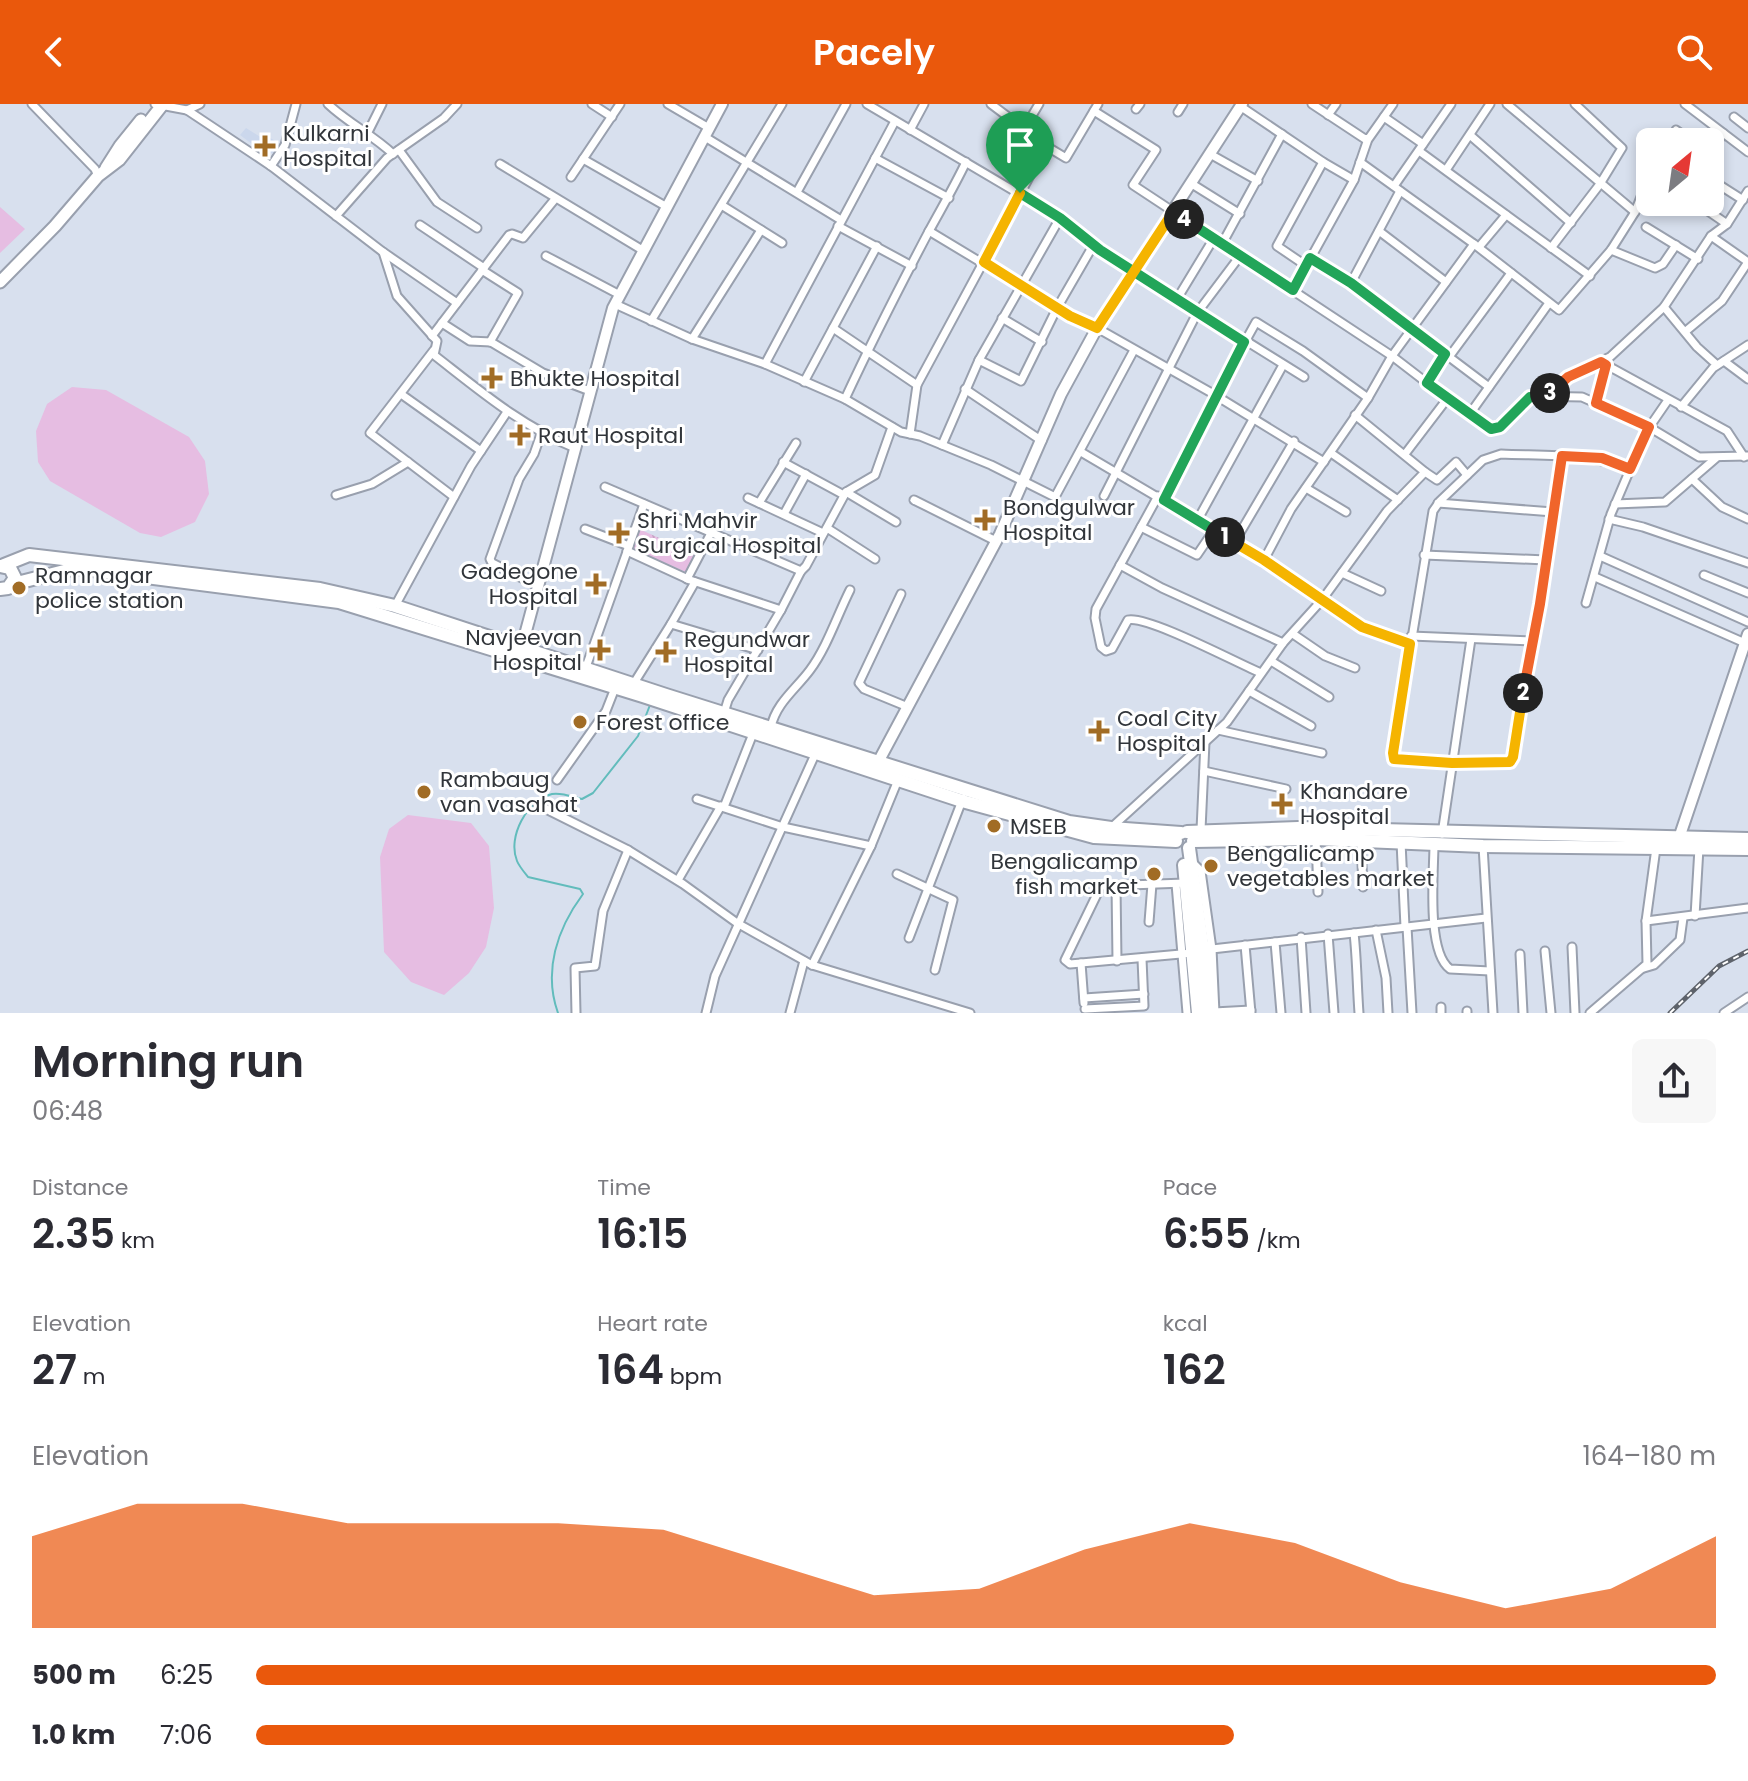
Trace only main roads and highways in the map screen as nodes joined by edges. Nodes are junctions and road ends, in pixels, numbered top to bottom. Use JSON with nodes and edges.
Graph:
{"nodes":[{"id":1,"x":158,"y":105,"type":"edge"},
{"id":2,"x":0,"y":282,"type":"edge"},
{"id":3,"x":2,"y":566,"type":"edge"},
{"id":4,"x":4,"y":588,"type":"edge"},
{"id":5,"x":521,"y":652,"type":"junction"},
{"id":6,"x":641,"y":689,"type":"junction"},
{"id":7,"x":670,"y":701,"type":"junction"},
{"id":8,"x":755,"y":729,"type":"junction"},
{"id":9,"x":817,"y":748,"type":"junction"},
{"id":10,"x":876,"y":767,"type":"junction"},
{"id":11,"x":932,"y":786,"type":"junction"},
{"id":12,"x":964,"y":796,"type":"junction"},
{"id":13,"x":1748,"y":839,"type":"edge"},
{"id":14,"x":1439,"y":840,"type":"junction"},
{"id":15,"x":1558,"y":840,"type":"junction"},
{"id":16,"x":1188,"y":842,"type":"junction"},
{"id":17,"x":1678,"y":842,"type":"junction"},
{"id":18,"x":1748,"y":849,"type":"edge"},
{"id":19,"x":1197,"y":952,"type":"junction"},
{"id":20,"x":1209,"y":1012,"type":"edge"}],
"edges":[{"from":1,"to":2,"type":"main road"},
{"from":3,"to":4,"type":"highway"},
{"from":3,"to":5,"type":"highway"},
{"from":4,"to":5,"type":"highway"},
{"from":5,"to":6,"type":"highway"},
{"from":5,"to":6,"type":"highway"},
{"from":6,"to":7,"type":"highway"},
{"from":7,"to":8,"type":"highway"},
{"from":7,"to":8,"type":"highway"},
{"from":8,"to":9,"type":"highway"},
{"from":8,"to":9,"type":"highway"},
{"from":9,"to":10,"type":"highway"},
{"from":10,"to":11,"type":"highway"},
{"from":10,"to":11,"type":"highway"},
{"from":11,"to":12,"type":"highway"},
{"from":12,"to":16,"type":"highway"},
{"from":12,"to":16,"type":"highway"},
{"from":13,"to":17,"type":"highway"},
{"from":14,"to":15,"type":"highway"},
{"from":14,"to":15,"type":"highway"},
{"from":14,"to":16,"type":"highway"},
{"from":14,"to":16,"type":"highway"},
{"from":15,"to":17,"type":"highway"},
{"from":15,"to":17,"type":"highway"},
{"from":16,"to":19,"type":"highway"},
{"from":16,"to":19,"type":"highway"},
{"from":17,"to":18,"type":"highway"},
{"from":19,"to":20,"type":"highway"}]}
